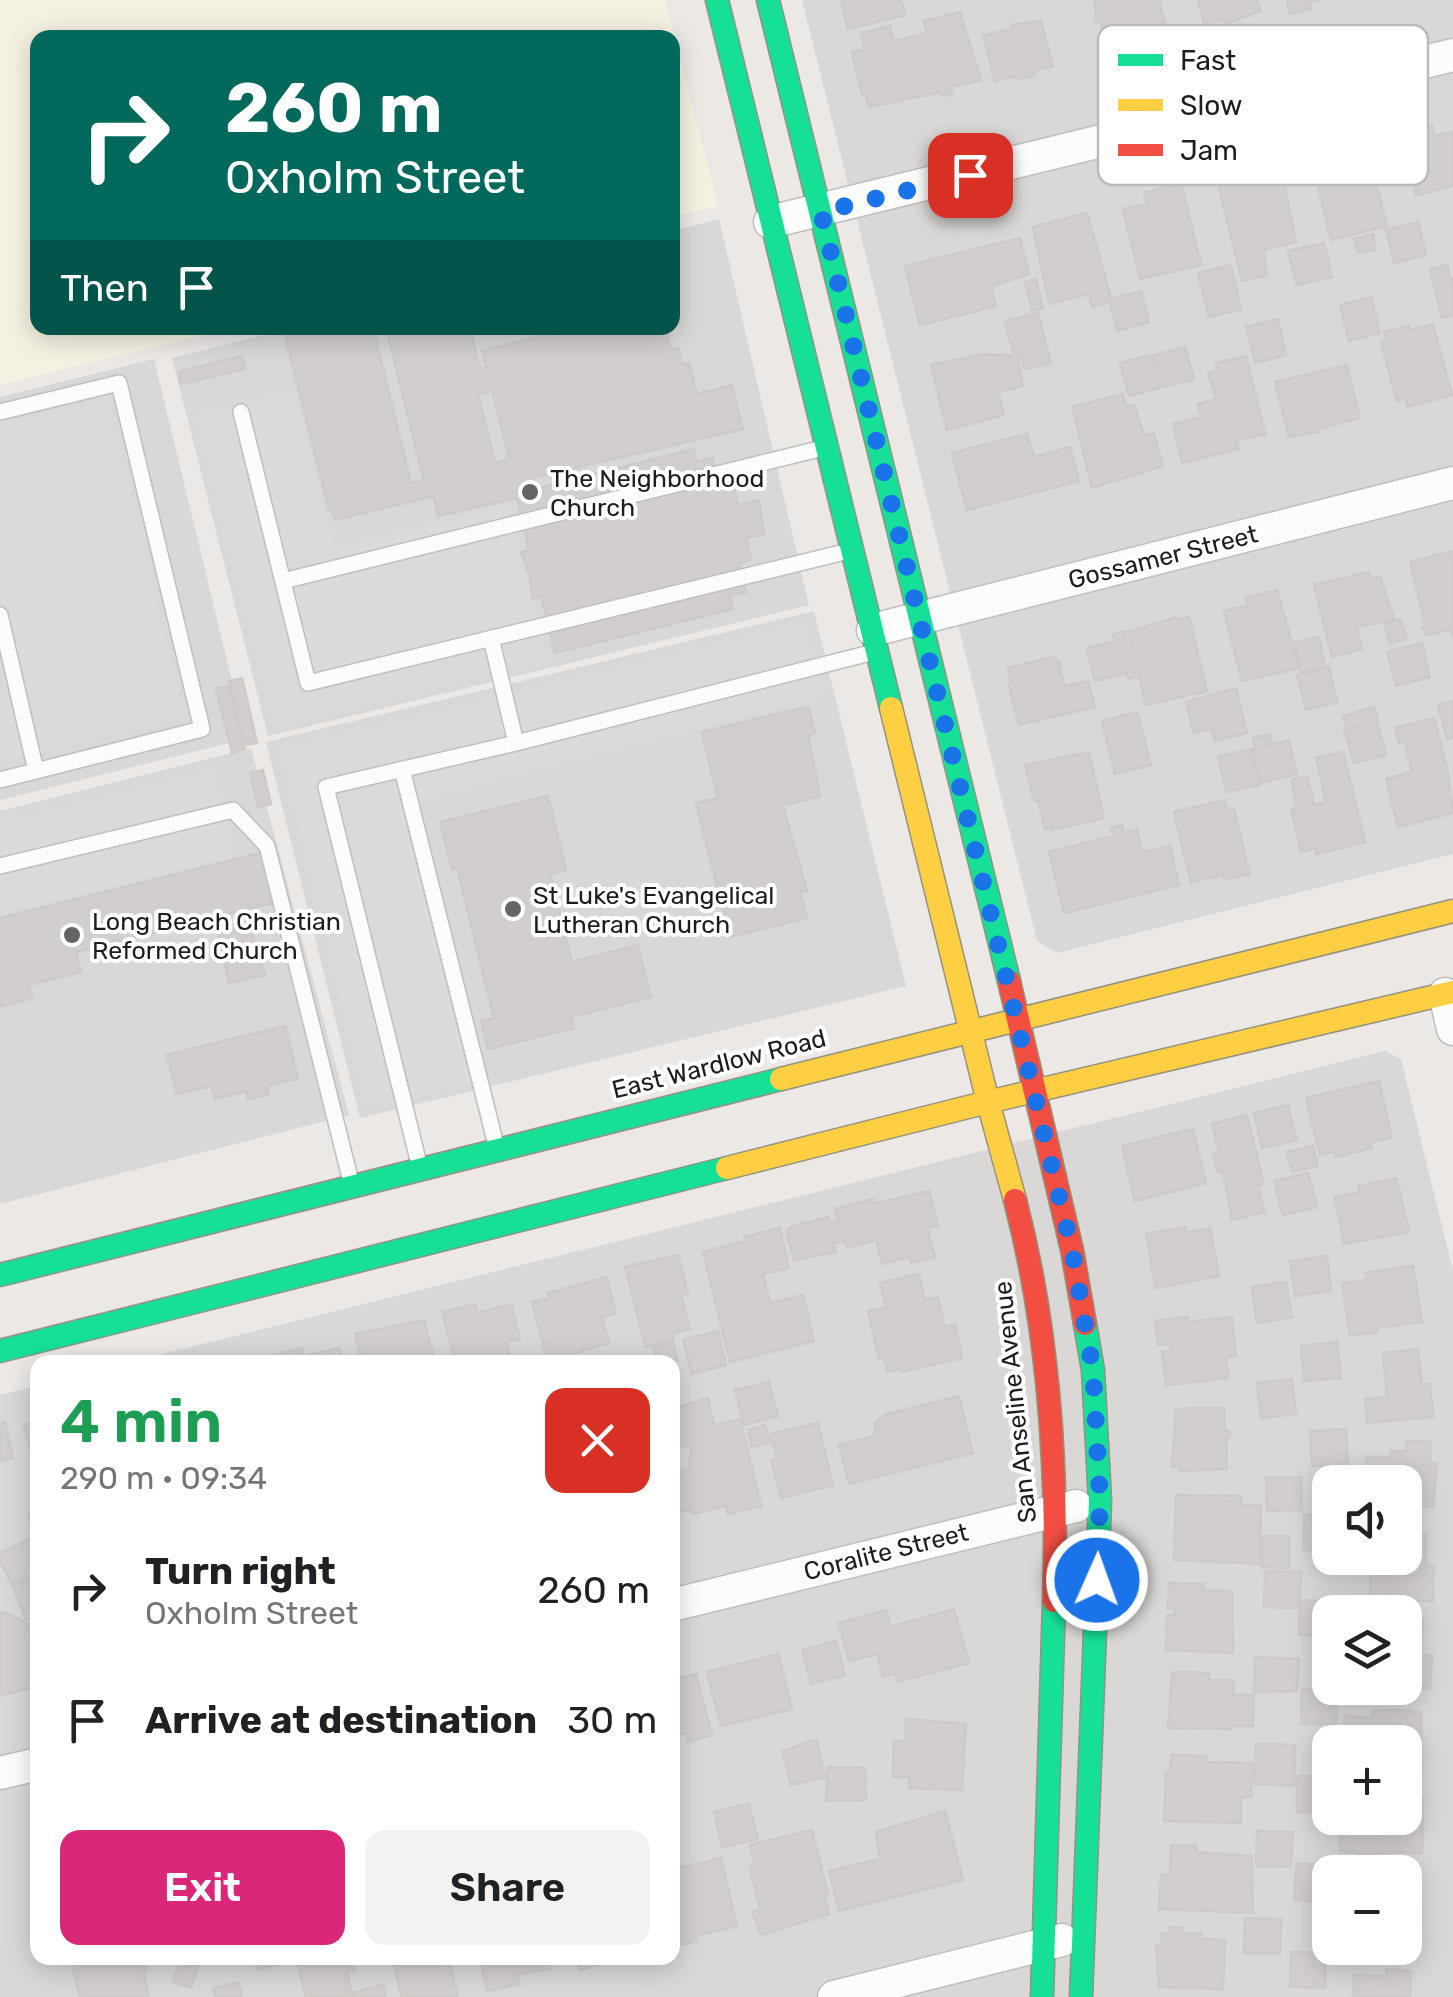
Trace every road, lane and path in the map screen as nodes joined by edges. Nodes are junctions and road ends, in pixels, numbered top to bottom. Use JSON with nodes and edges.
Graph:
{"nodes":[{"id":1,"x":717,"y":0,"type":"edge"},
{"id":2,"x":768,"y":0,"type":"edge"},
{"id":3,"x":1453,"y":54,"type":"edge"},
{"id":4,"x":1428,"y":60,"type":"edge"},
{"id":5,"x":1098,"y":143,"type":"edge"},
{"id":6,"x":821,"y":212,"type":"junction"},
{"id":7,"x":770,"y":222,"type":"junction"},
{"id":8,"x":0,"y":412,"type":"edge"},
{"id":9,"x":241,"y":412,"type":"dead end"},
{"id":10,"x":826,"y":447,"type":"junction"},
{"id":11,"x":1453,"y":484,"type":"edge"},
{"id":12,"x":853,"y":550,"type":"junction"},
{"id":13,"x":283,"y":581,"type":"junction"},
{"id":14,"x":0,"y":615,"type":"edge"},
{"id":15,"x":918,"y":618,"type":"junction"},
{"id":16,"x":491,"y":638,"type":"junction"},
{"id":17,"x":875,"y":641,"type":"junction"},
{"id":18,"x":516,"y":743,"type":"junction"},
{"id":19,"x":402,"y":769,"type":"junction"},
{"id":20,"x":36,"y":771,"type":"junction"},
{"id":21,"x":0,"y":780,"type":"edge"},
{"id":22,"x":0,"y":866,"type":"edge"},
{"id":23,"x":1453,"y":911,"type":"edge"},
{"id":24,"x":1449,"y":994,"type":"edge"},
{"id":25,"x":1017,"y":1018,"type":"junction"},
{"id":26,"x":972,"y":1029,"type":"junction"},
{"id":27,"x":1453,"y":1030,"type":"edge"},
{"id":28,"x":1036,"y":1091,"type":"junction"},
{"id":29,"x":988,"y":1102,"type":"junction"},
{"id":30,"x":497,"y":1149,"type":"junction"},
{"id":31,"x":420,"y":1169,"type":"junction"},
{"id":32,"x":352,"y":1186,"type":"junction"},
{"id":33,"x":0,"y":1275,"type":"edge"},
{"id":34,"x":0,"y":1351,"type":"edge"},
{"id":35,"x":1100,"y":1500,"type":"junction"},
{"id":36,"x":1056,"y":1510,"type":"junction"},
{"id":37,"x":680,"y":1603,"type":"edge"},
{"id":38,"x":30,"y":1766,"type":"edge"},
{"id":39,"x":0,"y":1773,"type":"edge"},
{"id":40,"x":1084,"y":1935,"type":"junction"},
{"id":41,"x":1044,"y":1944,"type":"junction"},
{"id":42,"x":834,"y":1997,"type":"edge"},
{"id":43,"x":1042,"y":1997,"type":"edge"},
{"id":44,"x":1081,"y":1997,"type":"edge"}],
"edges":[{"from":1,"to":7,"type":"street","name":"San Anseline Avenue"},
{"from":2,"to":6,"type":"street"},
{"from":3,"to":4,"type":"street"},
{"from":5,"to":6,"type":"street"},
{"from":6,"to":7,"type":"street"},
{"from":6,"to":15,"type":"street"},
{"from":7,"to":10,"type":"street","name":"San Anseline Avenue"},
{"from":8,"to":20,"type":"lane"},
{"from":9,"to":13,"type":"lane"},
{"from":10,"to":12,"type":"street","name":"San Anseline Avenue"},
{"from":10,"to":13,"type":"lane"},
{"from":11,"to":15,"type":"street","name":"Gossamer Street"},
{"from":12,"to":16,"type":"lane"},
{"from":12,"to":17,"type":"street","name":"San Anseline Avenue"},
{"from":13,"to":16,"type":"lane"},
{"from":14,"to":20,"type":"lane"},
{"from":15,"to":17,"type":"street","name":"Gossamer Street"},
{"from":15,"to":25,"type":"street"},
{"from":16,"to":18,"type":"lane"},
{"from":17,"to":18,"type":"lane"},
{"from":17,"to":26,"type":"street","name":"San Anseline Avenue"},
{"from":18,"to":19,"type":"lane"},
{"from":19,"to":30,"type":"lane"},
{"from":19,"to":31,"type":"lane"},
{"from":20,"to":21,"type":"lane"},
{"from":22,"to":32,"type":"lane"},
{"from":23,"to":25,"type":"street","name":"East Wardlow Road"},
{"from":24,"to":27,"type":"street"},
{"from":24,"to":28,"type":"street"},
{"from":25,"to":26,"type":"street","name":"East Wardlow Road"},
{"from":25,"to":28,"type":"street"},
{"from":26,"to":29,"type":"street","name":"San Anseline Avenue"},
{"from":26,"to":30,"type":"street","name":"East Wardlow Road"},
{"from":28,"to":29,"type":"street"},
{"from":28,"to":35,"type":"street"},
{"from":29,"to":34,"type":"street"},
{"from":29,"to":36,"type":"street","name":"San Anseline Avenue"},
{"from":30,"to":31,"type":"street","name":"East Wardlow Road"},
{"from":31,"to":32,"type":"street","name":"East Wardlow Road"},
{"from":32,"to":33,"type":"street","name":"East Wardlow Road"},
{"from":35,"to":36,"type":"street","name":"Coralite Street"},
{"from":35,"to":40,"type":"street"},
{"from":36,"to":37,"type":"street","name":"Coralite Street"},
{"from":36,"to":41,"type":"street","name":"San Anseline Avenue"},
{"from":38,"to":39,"type":"street"},
{"from":40,"to":41,"type":"street"},
{"from":40,"to":44,"type":"street"},
{"from":41,"to":42,"type":"street"},
{"from":41,"to":43,"type":"street","name":"San Anseline Avenue"}]}
